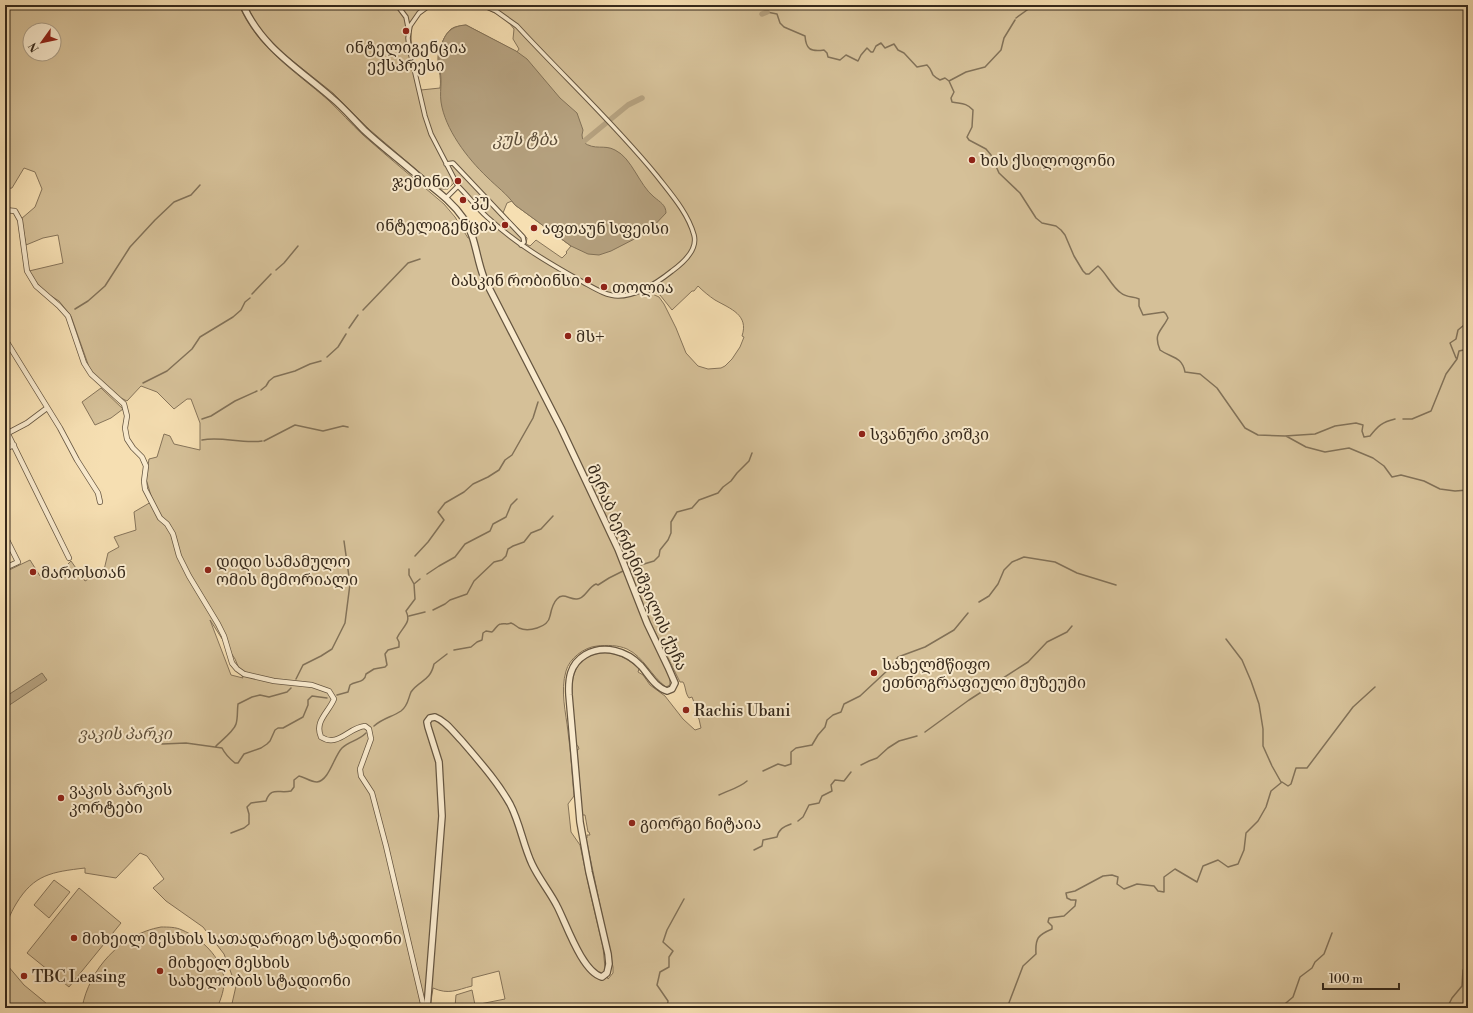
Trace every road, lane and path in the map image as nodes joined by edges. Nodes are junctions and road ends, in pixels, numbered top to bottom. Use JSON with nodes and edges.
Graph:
{"nodes":[{"id":1,"x":243,"y":5,"type":"edge"},
{"id":2,"x":397,"y":5,"type":"edge"},
{"id":3,"x":430,"y":5,"type":"edge"},
{"id":4,"x":482,"y":5,"type":"edge"},
{"id":5,"x":409,"y":33,"type":"junction"},
{"id":6,"x":446,"y":164,"type":"junction"},
{"id":7,"x":458,"y":186,"type":"junction"},
{"id":8,"x":446,"y":198,"type":"junction"},
{"id":9,"x":5,"y":210,"type":"edge"},
{"id":10,"x":487,"y":217,"type":"junction"},
{"id":11,"x":484,"y":222,"type":"dead end"},
{"id":12,"x":521,"y":245,"type":"junction"},
{"id":13,"x":5,"y":339,"type":"edge"},
{"id":14,"x":47,"y":408,"type":"junction"},
{"id":15,"x":6,"y":430,"type":"edge"},
{"id":16,"x":14,"y":444,"type":"junction"},
{"id":17,"x":5,"y":449,"type":"edge"},
{"id":18,"x":100,"y":502,"type":"dead end"},
{"id":19,"x":5,"y":536,"type":"edge"},
{"id":20,"x":70,"y":558,"type":"dead end"},
{"id":21,"x":5,"y":568,"type":"edge"},
{"id":22,"x":426,"y":1008,"type":"edge"}],
"edges":[{"from":1,"to":8,"type":"street","name":"მერაბ ბერძენიშვილის ქუჩა"},
{"from":2,"to":5,"type":"street"},
{"from":3,"to":5,"type":"street"},
{"from":4,"to":12,"type":"street"},
{"from":5,"to":6,"type":"street"},
{"from":6,"to":7,"type":"street"},
{"from":6,"to":12,"type":"street"},
{"from":7,"to":8,"type":"street"},
{"from":7,"to":10,"type":"street"},
{"from":8,"to":22,"type":"street","name":"მერაბ ბერძენიშვილის ქუჩა"},
{"from":9,"to":22,"type":"street"},
{"from":10,"to":11,"type":"street"},
{"from":10,"to":12,"type":"street"},
{"from":13,"to":14,"type":"street"},
{"from":14,"to":15,"type":"street"},
{"from":14,"to":18,"type":"street"},
{"from":15,"to":16,"type":"street"},
{"from":16,"to":17,"type":"street"},
{"from":16,"to":20,"type":"street"},
{"from":19,"to":21,"type":"street"}]}
